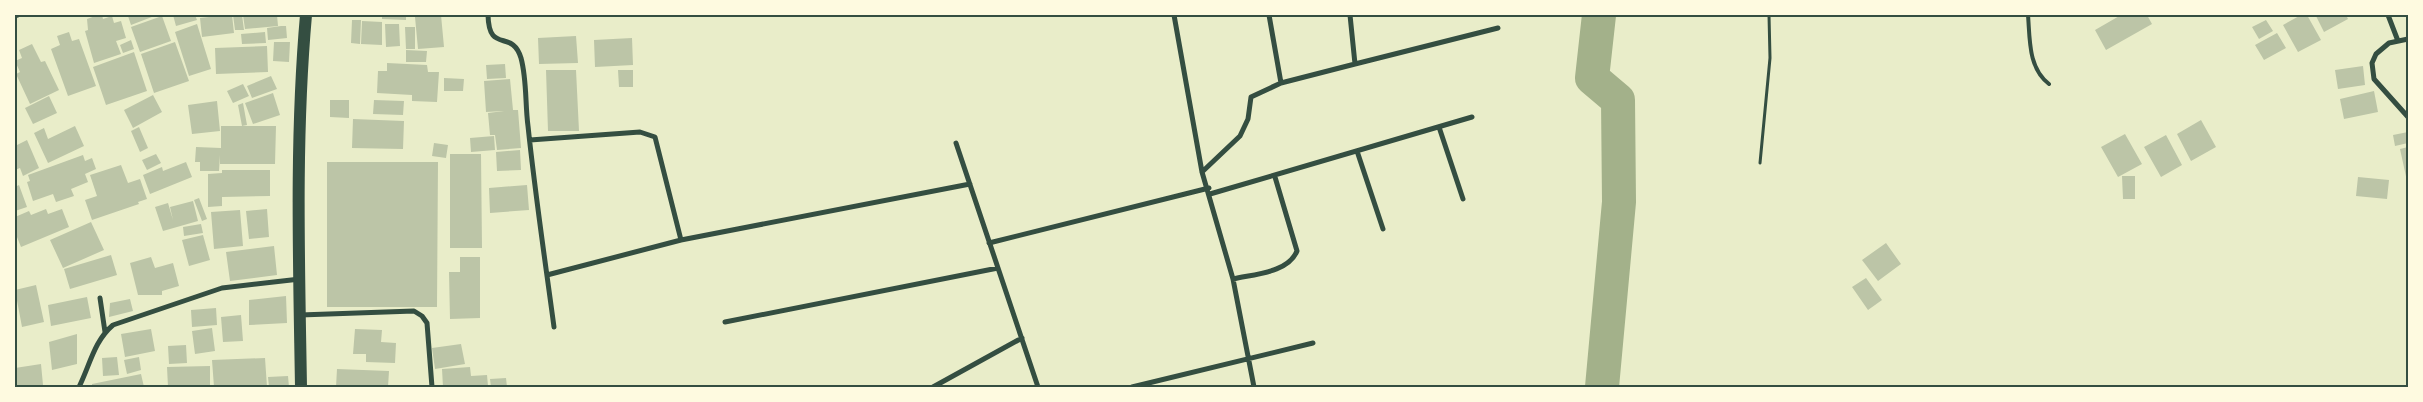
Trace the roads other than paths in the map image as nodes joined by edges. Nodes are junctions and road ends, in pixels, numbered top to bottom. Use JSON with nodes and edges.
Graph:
{"nodes":[{"id":1,"x":306,"y":15,"type":"edge"},
{"id":2,"x":488,"y":15,"type":"edge"},
{"id":3,"x":1174,"y":15,"type":"edge"},
{"id":4,"x":1269,"y":15,"type":"edge"},
{"id":5,"x":1350,"y":15,"type":"edge"},
{"id":6,"x":2028,"y":15,"type":"edge"},
{"id":7,"x":2388,"y":15,"type":"edge"},
{"id":8,"x":1498,"y":28,"type":"dead end"},
{"id":9,"x":2408,"y":39,"type":"edge"},
{"id":10,"x":2398,"y":41,"type":"junction"},
{"id":11,"x":1355,"y":64,"type":"junction"},
{"id":12,"x":1281,"y":83,"type":"junction"},
{"id":13,"x":2048,"y":84,"type":"dead end"},
{"id":14,"x":2408,"y":117,"type":"edge"},
{"id":15,"x":1472,"y":118,"type":"dead end"},
{"id":16,"x":1439,"y":127,"type":"junction"},
{"id":17,"x":530,"y":140,"type":"junction"},
{"id":18,"x":956,"y":143,"type":"dead end"},
{"id":19,"x":1356,"y":151,"type":"junction"},
{"id":20,"x":1202,"y":172,"type":"junction"},
{"id":21,"x":1275,"y":177,"type":"junction"},
{"id":22,"x":970,"y":184,"type":"junction"},
{"id":23,"x":1209,"y":191,"type":"junction"},
{"id":24,"x":1463,"y":199,"type":"dead end"},
{"id":25,"x":1383,"y":229,"type":"dead end"},
{"id":26,"x":681,"y":240,"type":"junction"},
{"id":27,"x":989,"y":243,"type":"junction"},
{"id":28,"x":998,"y":268,"type":"junction"},
{"id":29,"x":547,"y":275,"type":"junction"},
{"id":30,"x":300,"y":279,"type":"junction"},
{"id":31,"x":1233,"y":279,"type":"junction"},
{"id":32,"x":100,"y":298,"type":"dead end"},
{"id":33,"x":300,"y":315,"type":"junction"},
{"id":34,"x":725,"y":322,"type":"dead end"},
{"id":35,"x":554,"y":327,"type":"dead end"},
{"id":36,"x":105,"y":332,"type":"junction"},
{"id":37,"x":1022,"y":338,"type":"junction"},
{"id":38,"x":1313,"y":343,"type":"dead end"},
{"id":39,"x":1248,"y":360,"type":"junction"},
{"id":40,"x":80,"y":387,"type":"edge"},
{"id":41,"x":301,"y":387,"type":"edge"},
{"id":42,"x":432,"y":387,"type":"edge"},
{"id":43,"x":933,"y":387,"type":"edge"},
{"id":44,"x":1038,"y":387,"type":"edge"},
{"id":45,"x":1132,"y":387,"type":"edge"},
{"id":46,"x":1254,"y":387,"type":"edge"}],
"edges":[{"from":1,"to":30,"type":"main road"},
{"from":2,"to":17,"type":"street"},
{"from":3,"to":20,"type":"street"},
{"from":4,"to":12,"type":"street"},
{"from":5,"to":11,"type":"street"},
{"from":6,"to":13,"type":"lane"},
{"from":7,"to":10,"type":"street"},
{"from":8,"to":11,"type":"street"},
{"from":9,"to":10,"type":"street"},
{"from":10,"to":14,"type":"street"},
{"from":11,"to":12,"type":"street"},
{"from":12,"to":20,"type":"street"},
{"from":15,"to":16,"type":"street"},
{"from":16,"to":19,"type":"street"},
{"from":16,"to":24,"type":"street"},
{"from":17,"to":26,"type":"street"},
{"from":17,"to":29,"type":"street"},
{"from":18,"to":22,"type":"street"},
{"from":19,"to":21,"type":"street"},
{"from":19,"to":25,"type":"street"},
{"from":20,"to":23,"type":"street"},
{"from":21,"to":23,"type":"street"},
{"from":21,"to":31,"type":"street"},
{"from":22,"to":26,"type":"street"},
{"from":22,"to":27,"type":"street"},
{"from":23,"to":27,"type":"street"},
{"from":23,"to":31,"type":"street"},
{"from":26,"to":29,"type":"street"},
{"from":27,"to":28,"type":"street"},
{"from":28,"to":34,"type":"street"},
{"from":28,"to":37,"type":"street"},
{"from":29,"to":35,"type":"street"},
{"from":30,"to":33,"type":"main road"},
{"from":30,"to":36,"type":"street"},
{"from":31,"to":39,"type":"street"},
{"from":32,"to":36,"type":"street"},
{"from":33,"to":41,"type":"main road"},
{"from":33,"to":42,"type":"street"},
{"from":36,"to":40,"type":"street"},
{"from":37,"to":43,"type":"street"},
{"from":37,"to":44,"type":"street"},
{"from":38,"to":39,"type":"street"},
{"from":39,"to":45,"type":"street"},
{"from":39,"to":46,"type":"street"}]}
